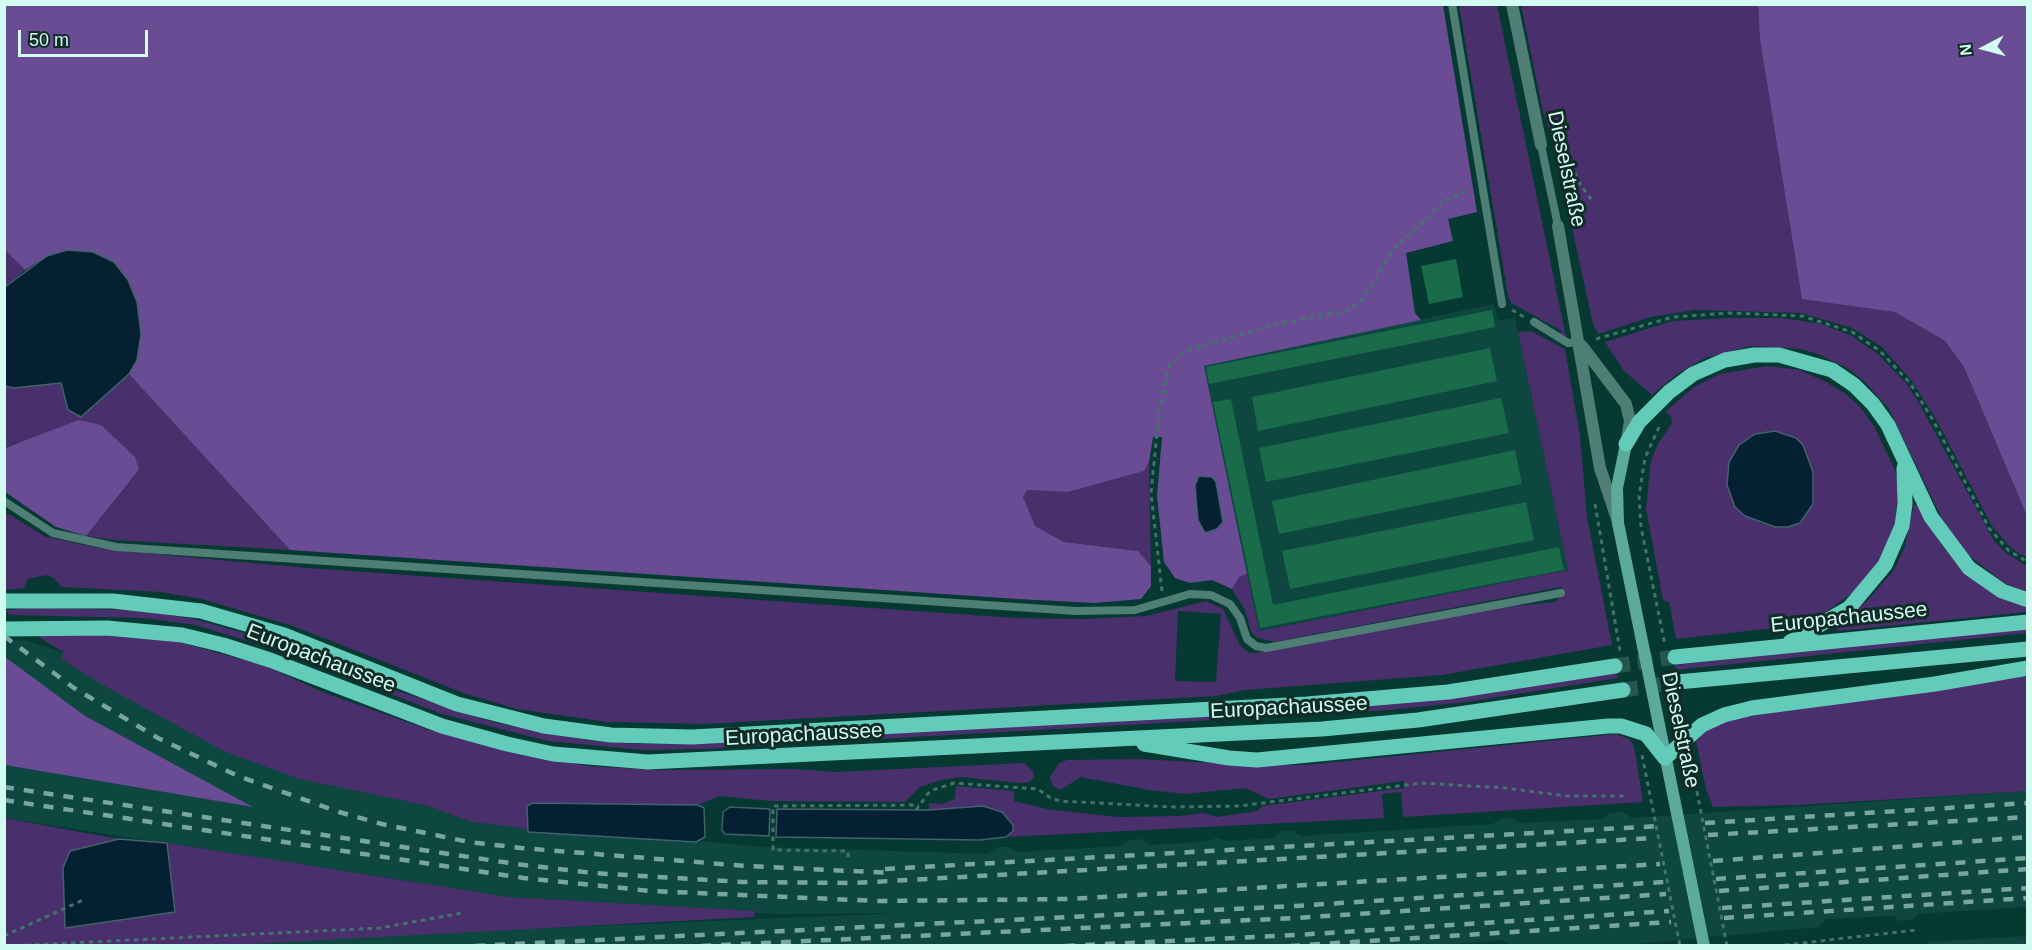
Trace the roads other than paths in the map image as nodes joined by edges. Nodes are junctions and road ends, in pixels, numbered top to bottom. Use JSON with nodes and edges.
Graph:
{"nodes":[{"id":1,"x":1452,"y":4,"type":"edge"},
{"id":2,"x":1512,"y":4,"type":"edge"},
{"id":3,"x":1541,"y":145,"type":"joint"},
{"id":4,"x":1558,"y":226,"type":"joint"},
{"id":5,"x":1502,"y":304,"type":"road end"},
{"id":6,"x":1534,"y":322,"type":"road end"},
{"id":7,"x":1580,"y":342,"type":"junction"},
{"id":8,"x":1626,"y":444,"type":"junction"},
{"id":9,"x":1902,"y":453,"type":"junction"},
{"id":10,"x":4,"y":501,"type":"edge"},
{"id":11,"x":1618,"y":523,"type":"junction"},
{"id":12,"x":1561,"y":593,"type":"dead end"},
{"id":13,"x":2028,"y":600,"type":"edge"},
{"id":14,"x":4,"y":601,"type":"edge"},
{"id":15,"x":2028,"y":622,"type":"edge"},
{"id":16,"x":4,"y":629,"type":"edge"},
{"id":17,"x":1782,"y":646,"type":"junction"},
{"id":18,"x":2028,"y":649,"type":"edge"},
{"id":19,"x":1675,"y":657,"type":"tunnel mouth"},
{"id":20,"x":1616,"y":666,"type":"tunnel mouth"},
{"id":21,"x":2028,"y":668,"type":"edge"},
{"id":22,"x":1678,"y":682,"type":"tunnel mouth"},
{"id":23,"x":1623,"y":690,"type":"tunnel mouth"},
{"id":24,"x":1113,"y":738,"type":"junction"},
{"id":25,"x":1665,"y":758,"type":"junction"},
{"id":26,"x":1704,"y":945,"type":"edge"}],
"edges":[{"from":1,"to":5,"type":"lane"},
{"from":2,"to":3,"type":"street","name":"Dieselstraße"},
{"from":3,"to":4,"type":"lane","name":"Dieselstraße"},
{"from":4,"to":7,"type":"street","name":"Dieselstraße"},
{"from":6,"to":7,"type":"lane"},
{"from":7,"to":8,"type":"street","name":"Dieselstraße"},
{"from":7,"to":11,"type":"street","name":"Dieselstraße"},
{"from":8,"to":9,"type":"main road"},
{"from":8,"to":11,"type":"street","name":"Dieselstraße"},
{"from":9,"to":13,"type":"main road"},
{"from":9,"to":17,"type":"main road"},
{"from":10,"to":12,"type":"lane"},
{"from":11,"to":25,"type":"street","name":"Dieselstraße"},
{"from":14,"to":20,"type":"main road","name":"Europachaussee"},
{"from":15,"to":17,"type":"main road","name":"Europachaussee"},
{"from":16,"to":24,"type":"main road","name":"Europachaussee"},
{"from":17,"to":19,"type":"main road","name":"Europachaussee"},
{"from":18,"to":22,"type":"main road"},
{"from":21,"to":25,"type":"main road"},
{"from":23,"to":24,"type":"main road","name":"Europachaussee"},
{"from":24,"to":25,"type":"main road"},
{"from":25,"to":26,"type":"street","name":"Dieselstraße"}]}
